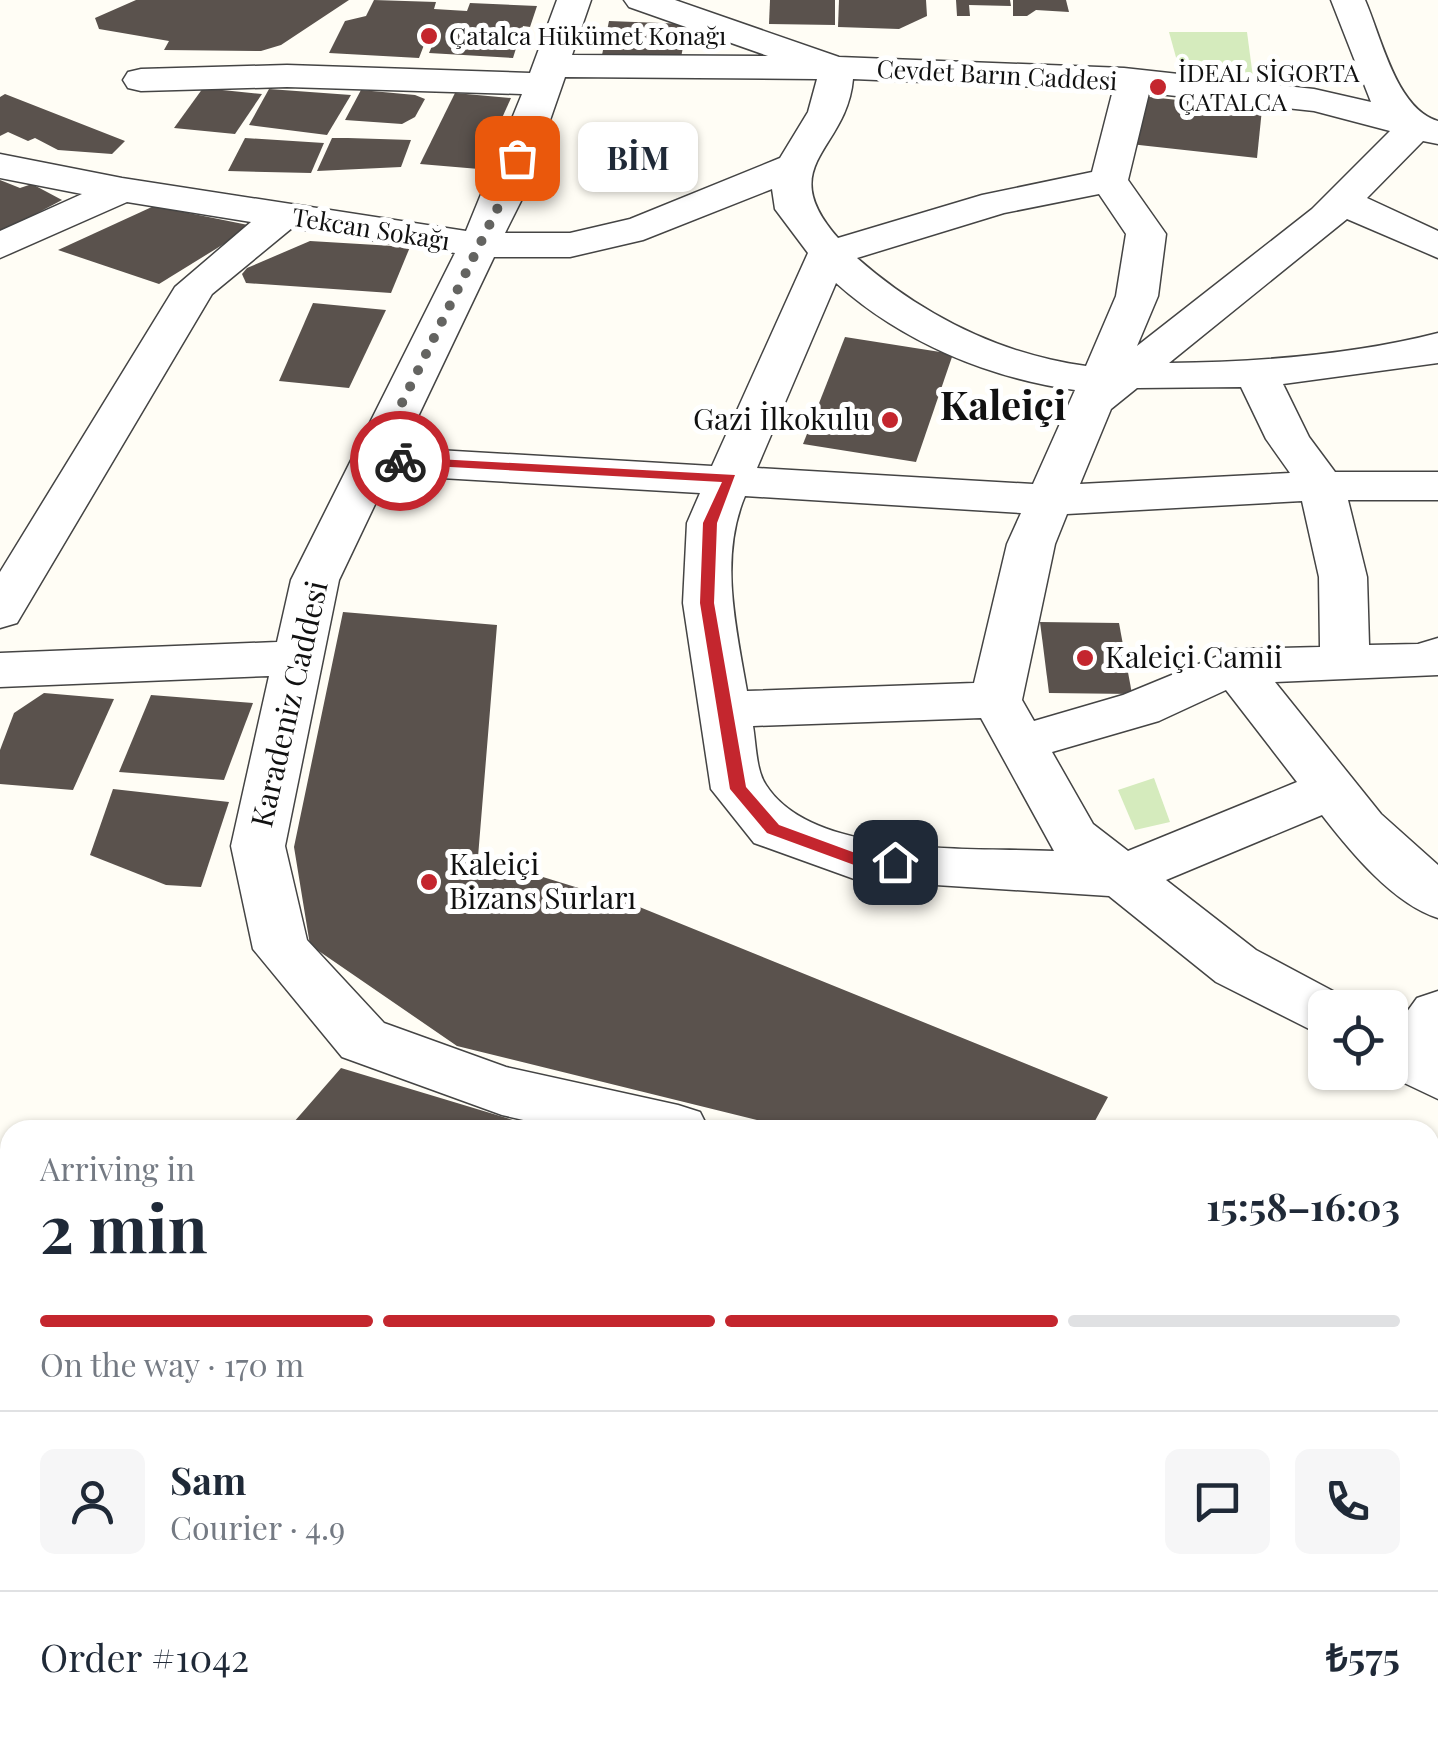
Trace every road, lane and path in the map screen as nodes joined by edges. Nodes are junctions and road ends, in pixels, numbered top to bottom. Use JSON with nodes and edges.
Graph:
{"nodes":[{"id":1,"x":574,"y":0,"type":"edge"},
{"id":2,"x":641,"y":0,"type":"edge"},
{"id":3,"x":1348,"y":0,"type":"edge"},
{"id":4,"x":836,"y":68,"type":"junction"},
{"id":5,"x":547,"y":75,"type":"junction"},
{"id":6,"x":141,"y":80,"type":"dead end"},
{"id":7,"x":1133,"y":82,"type":"junction"},
{"id":8,"x":1427,"y":130,"type":"edge"},
{"id":9,"x":0,"y":166,"type":"edge"},
{"id":10,"x":792,"y":167,"type":"junction"},
{"id":11,"x":1109,"y":180,"type":"junction"},
{"id":12,"x":122,"y":190,"type":"junction"},
{"id":13,"x":1342,"y":201,"type":"junction"},
{"id":14,"x":284,"y":215,"type":"junction"},
{"id":15,"x":480,"y":245,"type":"junction"},
{"id":16,"x":0,"y":246,"type":"edge"},
{"id":17,"x":1438,"y":246,"type":"edge"},
{"id":18,"x":828,"y":254,"type":"junction"},
{"id":19,"x":1436,"y":352,"type":"edge"},
{"id":20,"x":1257,"y":374,"type":"junction"},
{"id":21,"x":1109,"y":386,"type":"junction"},
{"id":22,"x":374,"y":460,"type":"junction"},
{"id":23,"x":730,"y":478,"type":"junction"},
{"id":24,"x":1322,"y":486,"type":"junction"},
{"id":25,"x":1438,"y":486,"type":"edge"},
{"id":26,"x":1051,"y":500,"type":"junction"},
{"id":27,"x":0,"y":612,"type":"edge"},
{"id":28,"x":298,"y":658,"type":"junction"},
{"id":29,"x":1345,"y":663,"type":"junction"},
{"id":30,"x":1434,"y":663,"type":"edge"},
{"id":31,"x":1235,"y":666,"type":"junction"},
{"id":32,"x":0,"y":670,"type":"edge"},
{"id":33,"x":725,"y":709,"type":"junction"},
{"id":34,"x":1008,"y":722,"type":"junction"},
{"id":35,"x":1332,"y":789,"type":"junction"},
{"id":36,"x":1122,"y":876,"type":"junction"},
{"id":37,"x":1438,"y":897,"type":"edge"},
{"id":38,"x":1308,"y":1005,"type":"edge"},
{"id":39,"x":634,"y":1120,"type":"edge"}],
"edges":[{"from":1,"to":5,"type":"street","name":"Karadeniz Caddesi"},
{"from":2,"to":4,"type":"street"},
{"from":3,"to":8,"type":"street"},
{"from":4,"to":5,"type":"street","name":"Cevdet Barın Caddesi"},
{"from":4,"to":7,"type":"street","name":"Cevdet Barın Caddesi"},
{"from":4,"to":10,"type":"street"},
{"from":5,"to":6,"type":"street","name":"Cevdet Barın Caddesi"},
{"from":5,"to":15,"type":"street","name":"Karadeniz Caddesi"},
{"from":7,"to":8,"type":"street","name":"Cevdet Barın Caddesi"},
{"from":7,"to":11,"type":"street"},
{"from":8,"to":13,"type":"street"},
{"from":9,"to":12,"type":"street","name":"Tekcan Sokağı"},
{"from":10,"to":15,"type":"street","name":"Tekcan Sokağı"},
{"from":10,"to":18,"type":"street"},
{"from":11,"to":18,"type":"street"},
{"from":11,"to":21,"type":"street"},
{"from":12,"to":14,"type":"street","name":"Tekcan Sokağı"},
{"from":12,"to":16,"type":"street"},
{"from":13,"to":17,"type":"street"},
{"from":13,"to":21,"type":"street"},
{"from":14,"to":15,"type":"street","name":"Tekcan Sokağı"},
{"from":14,"to":27,"type":"street"},
{"from":15,"to":22,"type":"street","name":"Karadeniz Caddesi"},
{"from":18,"to":21,"type":"street"},
{"from":18,"to":23,"type":"street"},
{"from":19,"to":20,"type":"street"},
{"from":20,"to":21,"type":"street"},
{"from":20,"to":24,"type":"street"},
{"from":21,"to":26,"type":"street"},
{"from":22,"to":23,"type":"street"},
{"from":22,"to":28,"type":"street","name":"Karadeniz Caddesi"},
{"from":23,"to":26,"type":"street"},
{"from":23,"to":33,"type":"street"},
{"from":24,"to":25,"type":"street"},
{"from":24,"to":26,"type":"street"},
{"from":24,"to":29,"type":"street"},
{"from":26,"to":34,"type":"street"},
{"from":28,"to":32,"type":"street"},
{"from":28,"to":39,"type":"street","name":"Karadeniz Caddesi"},
{"from":29,"to":30,"type":"street"},
{"from":29,"to":31,"type":"street"},
{"from":31,"to":34,"type":"street"},
{"from":31,"to":35,"type":"street"},
{"from":33,"to":34,"type":"street"},
{"from":33,"to":36,"type":"street"},
{"from":34,"to":36,"type":"street"},
{"from":35,"to":36,"type":"street"},
{"from":35,"to":37,"type":"street"},
{"from":36,"to":38,"type":"street"}]}
